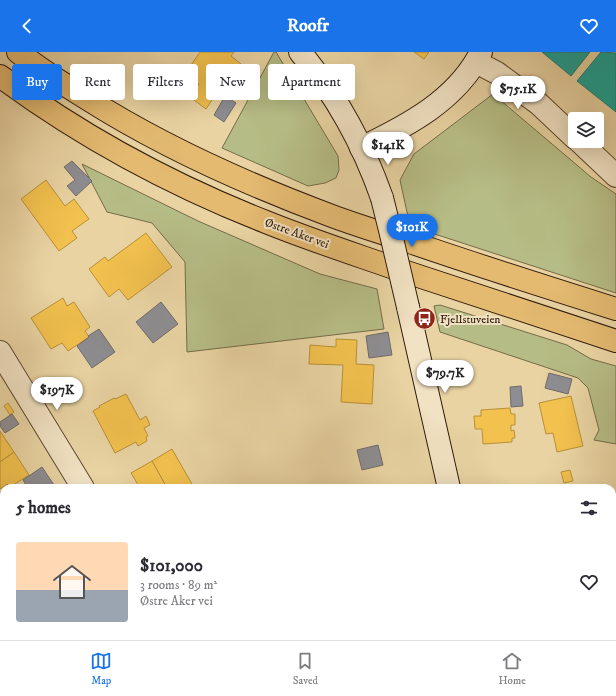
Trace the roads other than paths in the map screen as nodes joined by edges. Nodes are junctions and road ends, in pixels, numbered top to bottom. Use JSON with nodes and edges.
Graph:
{"nodes":[{"id":1,"x":18,"y":52,"type":"edge"},
{"id":2,"x":300,"y":52,"type":"edge"},
{"id":3,"x":478,"y":57,"type":"edge"},
{"id":4,"x":0,"y":76,"type":"edge"},
{"id":5,"x":568,"y":131,"type":"edge"},
{"id":6,"x":361,"y":148,"type":"junction"},
{"id":7,"x":586,"y":148,"type":"edge"},
{"id":8,"x":616,"y":176,"type":"edge"},
{"id":9,"x":616,"y":309,"type":"edge"},
{"id":10,"x":616,"y":341,"type":"edge"},
{"id":11,"x":0,"y":352,"type":"edge"},
{"id":12,"x":80,"y":484,"type":"edge"},
{"id":13,"x":448,"y":484,"type":"edge"}],
"edges":[{"from":1,"to":9,"type":"highway"},
{"from":2,"to":6,"type":"street"},
{"from":3,"to":5,"type":"street"},
{"from":3,"to":6,"type":"street"},
{"from":4,"to":10,"type":"highway","name":"Østre Aker vei"},
{"from":6,"to":13,"type":"street","bridge":true},
{"from":7,"to":8,"type":"street"},
{"from":11,"to":12,"type":"street"}]}
